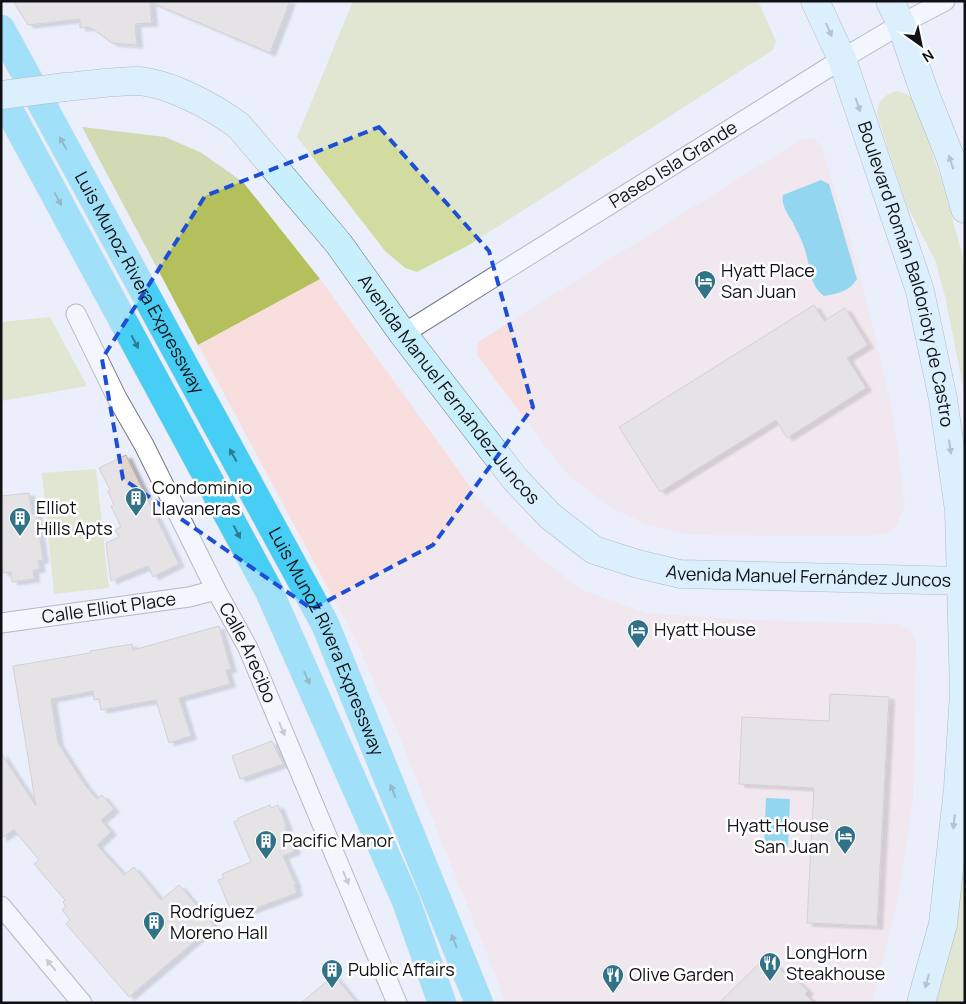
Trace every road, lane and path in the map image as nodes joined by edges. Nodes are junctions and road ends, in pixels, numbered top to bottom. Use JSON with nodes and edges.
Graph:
{"nodes":[{"id":1,"x":815,"y":1,"type":"edge"},
{"id":2,"x":945,"y":1,"type":"edge"},
{"id":3,"x":896,"y":12,"type":"edge"},
{"id":4,"x":1,"y":29,"type":"edge"},
{"id":5,"x":842,"y":59,"type":"junction"},
{"id":6,"x":1,"y":95,"type":"edge"},
{"id":7,"x":965,"y":209,"type":"edge"},
{"id":8,"x":76,"y":314,"type":"dead end"},
{"id":9,"x":404,"y":334,"type":"junction"},
{"id":10,"x":962,"y":581,"type":"edge"},
{"id":11,"x":216,"y":590,"type":"junction"},
{"id":12,"x":1,"y":623,"type":"edge"},
{"id":13,"x":1,"y":906,"type":"edge"},
{"id":14,"x":82,"y":1003,"type":"edge"},
{"id":15,"x":397,"y":1003,"type":"edge"},
{"id":16,"x":442,"y":1003,"type":"edge"},
{"id":17,"x":479,"y":1003,"type":"edge"},
{"id":18,"x":921,"y":1003,"type":"edge"}],
"edges":[{"from":1,"to":5,"type":"main road","name":"Boulevard Román Baldorioty de Castro","one_way":true},
{"from":2,"to":3,"type":"street","name":"Paseo Isla Grande"},
{"from":3,"to":5,"type":"street","name":"Paseo Isla Grande"},
{"from":7,"to":3,"type":"main road","one_way":true},
{"from":17,"to":4,"type":"highway","name":"Luis Munoz Rivera Expressway","one_way":true},
{"from":5,"to":9,"type":"street","name":"Paseo Isla Grande"},
{"from":5,"to":10,"type":"main road","name":"Boulevard Román Baldorioty de Castro","one_way":true},
{"from":6,"to":9,"type":"main road","name":"Avenida Manuel Fernández Juncos","bridge":true},
{"from":6,"to":16,"type":"highway","name":"Luis Munoz Rivera Expressway","one_way":true},
{"from":8,"to":11,"type":"street","name":"Calle Arecibo"},
{"from":9,"to":10,"type":"main road","name":"Avenida Manuel Fernández Juncos"},
{"from":10,"to":18,"type":"main road","name":"Boulevard Román Baldorioty de Castro","one_way":true},
{"from":11,"to":12,"type":"street","name":"Calle Elliot Place"},
{"from":11,"to":15,"type":"street","name":"Calle Arecibo","one_way":true},
{"from":14,"to":13,"type":"street","one_way":true}]}
